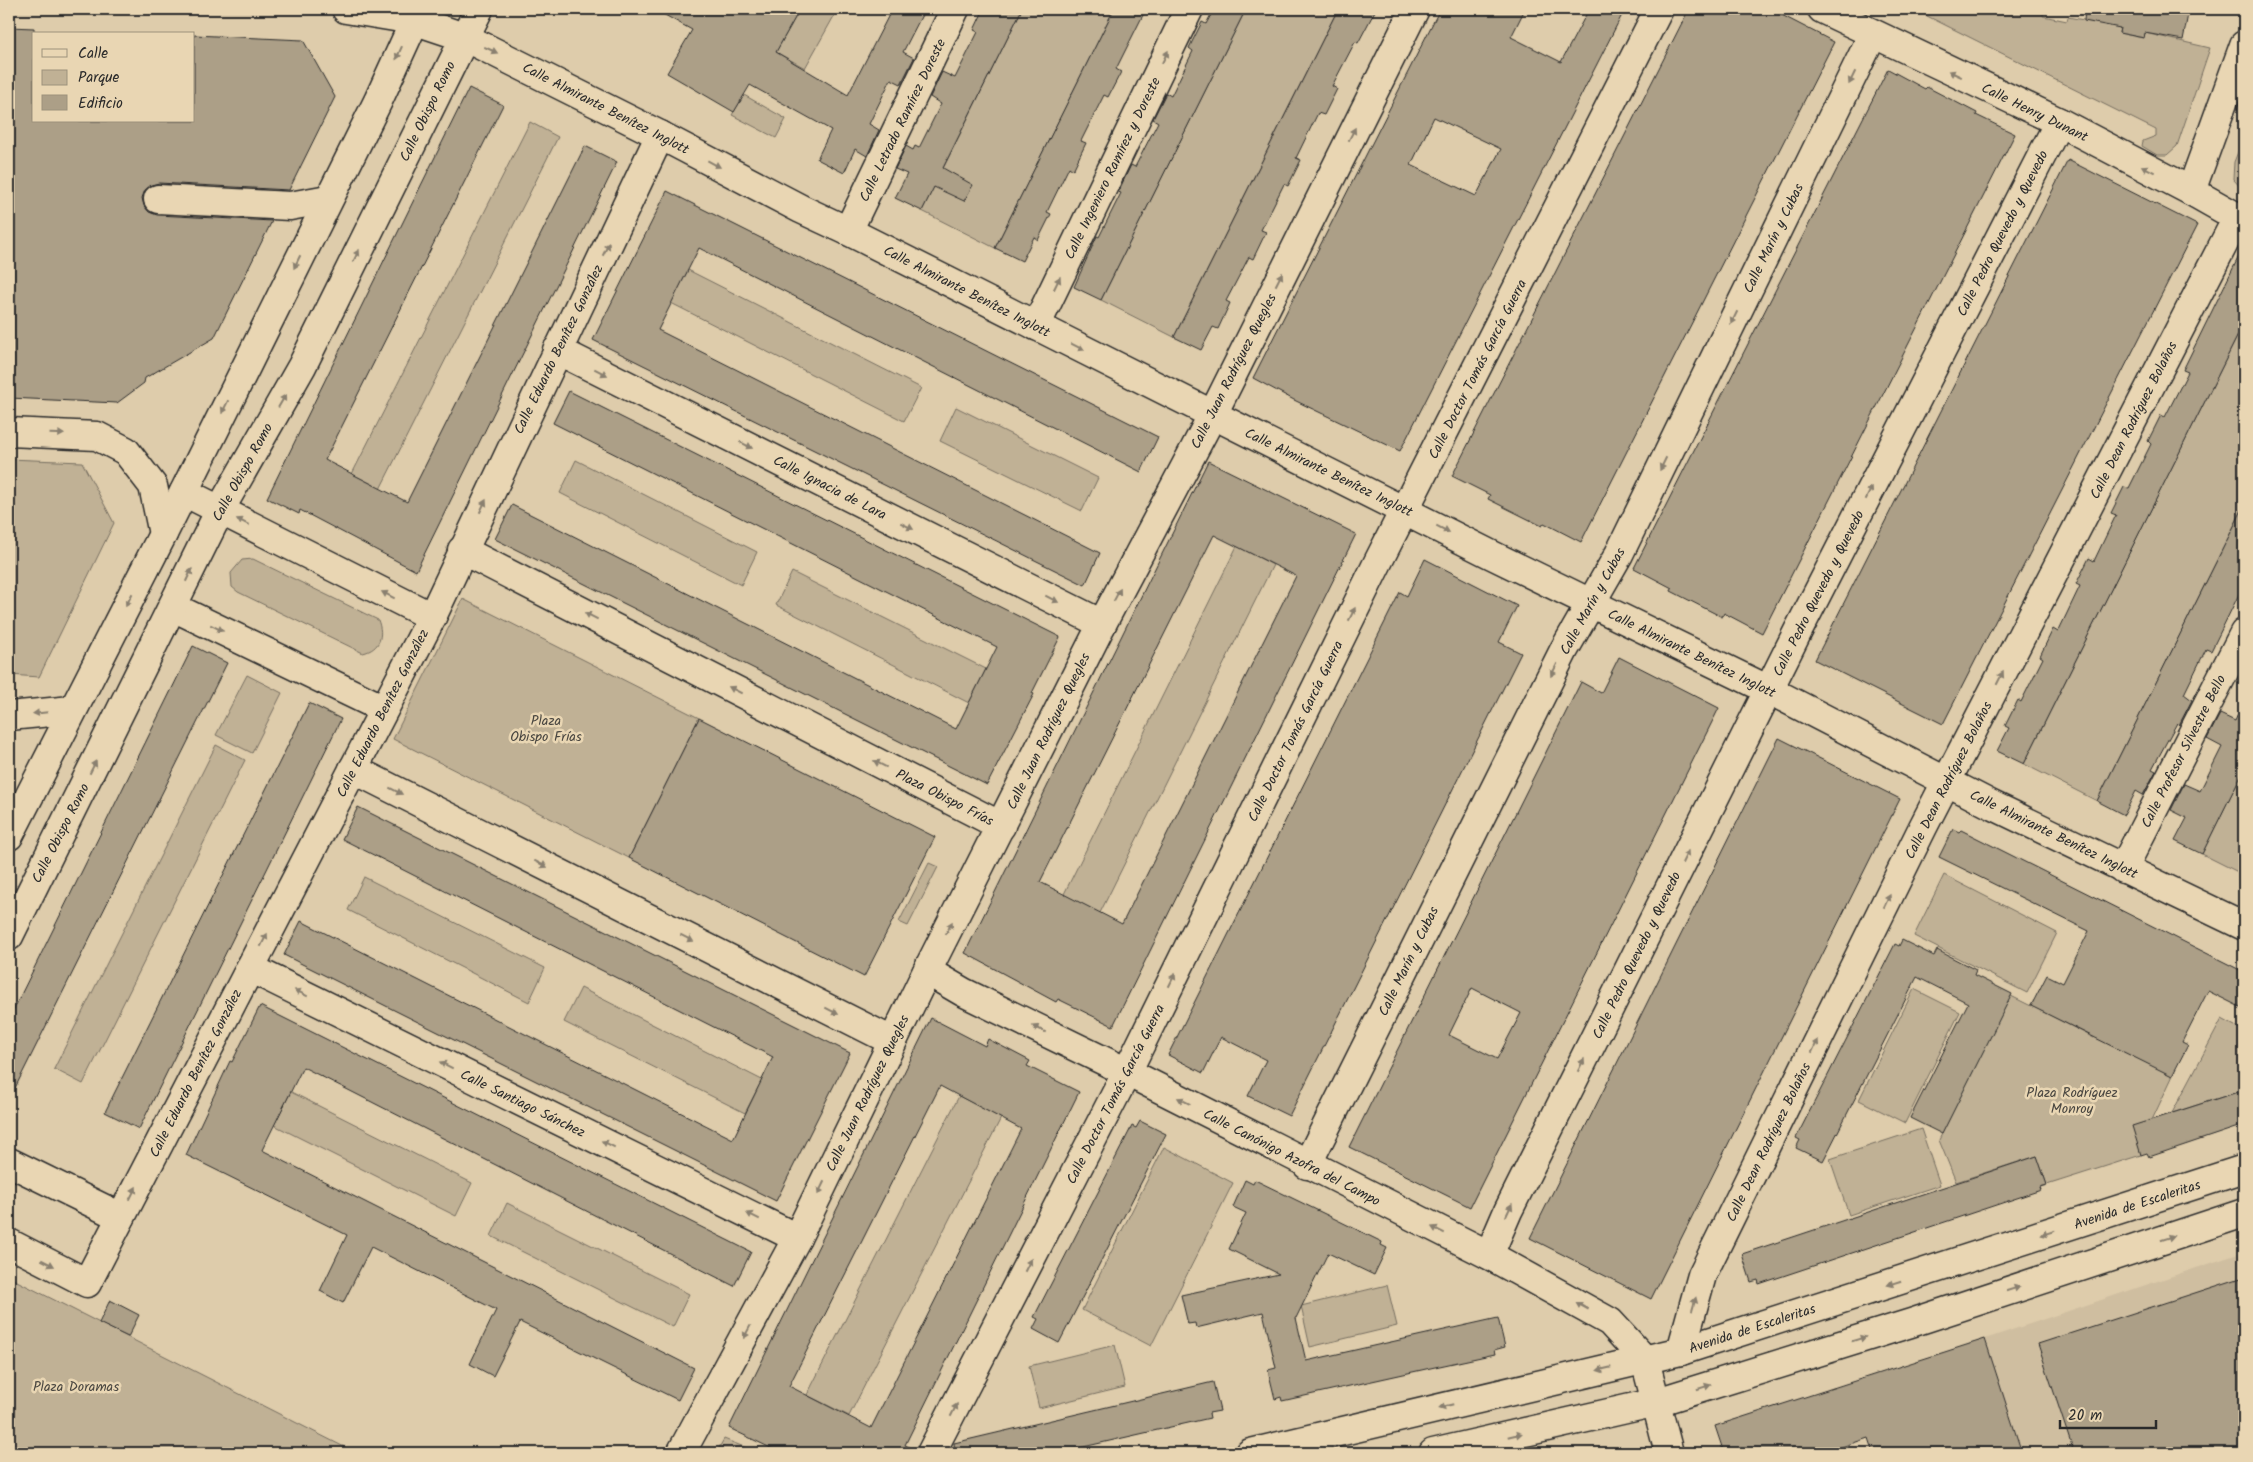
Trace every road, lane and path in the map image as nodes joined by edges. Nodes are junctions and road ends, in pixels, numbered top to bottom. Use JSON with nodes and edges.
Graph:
{"nodes":[{"id":1,"x":346,"y":9,"type":"edge"},
{"id":2,"x":479,"y":9,"type":"edge"},
{"id":3,"x":955,"y":9,"type":"edge"},
{"id":4,"x":1189,"y":9,"type":"edge"},
{"id":5,"x":1415,"y":9,"type":"edge"},
{"id":6,"x":1659,"y":9,"type":"edge"},
{"id":7,"x":1822,"y":9,"type":"edge"},
{"id":8,"x":417,"y":14,"type":"edge"},
{"id":9,"x":1873,"y":34,"type":"junction"},
{"id":10,"x":464,"y":37,"type":"junction"},
{"id":11,"x":2244,"y":45,"type":"edge"},
{"id":12,"x":2059,"y":122,"type":"junction"},
{"id":13,"x":660,"y":135,"type":"junction"},
{"id":14,"x":2192,"y":191,"type":"junction"},
{"id":15,"x":158,"y":199,"type":"dead end"},
{"id":16,"x":328,"y":199,"type":"junction"},
{"id":17,"x":2241,"y":220,"type":"edge"},
{"id":18,"x":848,"y":230,"type":"junction"},
{"id":19,"x":1036,"y":326,"type":"junction"},
{"id":20,"x":557,"y":350,"type":"junction"},
{"id":21,"x":1213,"y":414,"type":"junction"},
{"id":22,"x":9,"y":432,"type":"edge"},
{"id":23,"x":184,"y":492,"type":"junction"},
{"id":24,"x":220,"y":510,"type":"junction"},
{"id":25,"x":1406,"y":510,"type":"junction"},
{"id":26,"x":163,"y":534,"type":"junction"},
{"id":27,"x":462,"y":550,"type":"junction"},
{"id":28,"x":1591,"y":604,"type":"junction"},
{"id":29,"x":173,"y":607,"type":"junction"},
{"id":30,"x":432,"y":616,"type":"junction"},
{"id":31,"x":1102,"y":624,"type":"junction"},
{"id":32,"x":2244,"y":634,"type":"edge"},
{"id":33,"x":1769,"y":690,"type":"junction"},
{"id":34,"x":384,"y":709,"type":"junction"},
{"id":35,"x":72,"y":710,"type":"junction"},
{"id":36,"x":9,"y":716,"type":"edge"},
{"id":37,"x":353,"y":769,"type":"junction"},
{"id":38,"x":1948,"y":781,"type":"junction"},
{"id":39,"x":1001,"y":826,"type":"junction"},
{"id":40,"x":9,"y":836,"type":"edge"},
{"id":41,"x":2123,"y":869,"type":"junction"},
{"id":42,"x":2244,"y":926,"type":"edge"},
{"id":43,"x":9,"y":936,"type":"edge"},
{"id":44,"x":250,"y":968,"type":"junction"},
{"id":45,"x":927,"y":971,"type":"junction"},
{"id":46,"x":892,"y":1041,"type":"junction"},
{"id":47,"x":1127,"y":1072,"type":"junction"},
{"id":48,"x":9,"y":1162,"type":"edge"},
{"id":49,"x":1307,"y":1165,"type":"junction"},
{"id":50,"x":2244,"y":1169,"type":"edge"},
{"id":51,"x":2244,"y":1213,"type":"edge"},
{"id":52,"x":121,"y":1216,"type":"junction"},
{"id":53,"x":797,"y":1238,"type":"junction"},
{"id":54,"x":9,"y":1243,"type":"edge"},
{"id":55,"x":1489,"y":1255,"type":"junction"},
{"id":56,"x":1681,"y":1351,"type":"junction"},
{"id":57,"x":1645,"y":1360,"type":"junction"},
{"id":58,"x":1657,"y":1402,"type":"junction"},
{"id":59,"x":1449,"y":1452,"type":"edge"},
{"id":60,"x":681,"y":1453,"type":"edge"},
{"id":61,"x":932,"y":1453,"type":"edge"},
{"id":62,"x":1250,"y":1453,"type":"edge"},
{"id":63,"x":1670,"y":1453,"type":"edge"}],
"edges":[{"from":1,"to":8,"type":"street","name":"Calle Almirante Benítez Inglott"},
{"from":2,"to":10,"type":"street","name":"Calle Obispo Romo"},
{"from":3,"to":18,"type":"street","name":"Calle Letrado Ramírez Doreste"},
{"from":19,"to":4,"type":"street","name":"Calle Ingeniero Ramírez y Doreste","one_way":true},
{"from":21,"to":5,"type":"street","name":"Calle Juan Rodríguez Quegles","one_way":true},
{"from":6,"to":25,"type":"street","name":"Calle Doctor Tomás García Guerra"},
{"from":7,"to":9,"type":"street","name":"Calle Henry Dunant"},
{"from":8,"to":10,"type":"street","name":"Calle Almirante Benítez Inglott"},
{"from":8,"to":16,"type":"street","one_way":true},
{"from":12,"to":9,"type":"street","name":"Calle Henry Dunant","one_way":true},
{"from":9,"to":28,"type":"street","name":"Calle Marín y Cubas","one_way":true},
{"from":10,"to":13,"type":"street","name":"Calle Almirante Benítez Inglott","one_way":true},
{"from":24,"to":10,"type":"street","name":"Calle Obispo Romo","one_way":true},
{"from":11,"to":14,"type":"street"},
{"from":14,"to":12,"type":"street","name":"Calle Henry Dunant","one_way":true},
{"from":33,"to":12,"type":"street","name":"Calle Pedro Quevedo y Quevedo","one_way":true},
{"from":13,"to":18,"type":"street","name":"Calle Almirante Benítez Inglott","one_way":true},
{"from":20,"to":13,"type":"street","name":"Calle Eduardo Benítez González","one_way":true},
{"from":14,"to":17,"type":"street","name":"Calle Henry Dunant"},
{"from":15,"to":16,"type":"street"},
{"from":16,"to":23,"type":"street","one_way":true},
{"from":38,"to":17,"type":"street","name":"Calle Dean Rodríguez Bolaños","one_way":true},
{"from":18,"to":19,"type":"street","name":"Calle Almirante Benítez Inglott"},
{"from":19,"to":21,"type":"street","name":"Calle Almirante Benítez Inglott","one_way":true},
{"from":27,"to":20,"type":"street","name":"Calle Eduardo Benítez González","one_way":true},
{"from":20,"to":31,"type":"street","name":"Calle Ignacia de Lara","one_way":true},
{"from":21,"to":25,"type":"street","name":"Calle Almirante Benítez Inglott"},
{"from":31,"to":21,"type":"street","name":"Calle Juan Rodríguez Quegles","one_way":true},
{"from":22,"to":26,"type":"street","one_way":true},
{"from":23,"to":24,"type":"street"},
{"from":23,"to":26,"type":"street"},
{"from":29,"to":24,"type":"street","name":"Calle Obispo Romo","one_way":true},
{"from":30,"to":24,"type":"street","one_way":true},
{"from":25,"to":28,"type":"street","name":"Calle Almirante Benítez Inglott","one_way":true},
{"from":47,"to":25,"type":"street","name":"Calle Doctor Tomás García Guerra","one_way":true},
{"from":26,"to":35,"type":"street","one_way":true},
{"from":27,"to":30,"type":"street","name":"Calle Eduardo Benítez González"},
{"from":39,"to":27,"type":"street","name":"Plaza Obispo Frías","one_way":true},
{"from":28,"to":33,"type":"street","name":"Calle Almirante Benítez Inglott"},
{"from":28,"to":49,"type":"street","name":"Calle Marín y Cubas","one_way":true},
{"from":29,"to":34,"type":"street","one_way":true},
{"from":43,"to":29,"type":"street","name":"Calle Obispo Romo","one_way":true},
{"from":30,"to":34,"type":"street","name":"Calle Eduardo Benítez González"},
{"from":31,"to":39,"type":"street","name":"Calle Juan Rodríguez Quegles"},
{"from":32,"to":41,"type":"street","name":"Calle Profesor Silvestre Bello"},
{"from":33,"to":38,"type":"street","name":"Calle Almirante Benítez Inglott"},
{"from":55,"to":33,"type":"street","name":"Calle Pedro Quevedo y Quevedo","one_way":true},
{"from":34,"to":37,"type":"street","name":"Calle Eduardo Benítez González"},
{"from":35,"to":36,"type":"street","one_way":true},
{"from":35,"to":40,"type":"street"},
{"from":44,"to":37,"type":"street","name":"Calle Eduardo Benítez González","one_way":true},
{"from":37,"to":46,"type":"street","one_way":true},
{"from":38,"to":41,"type":"street","name":"Calle Almirante Benítez Inglott"},
{"from":56,"to":38,"type":"street","name":"Calle Dean Rodríguez Bolaños","one_way":true},
{"from":45,"to":39,"type":"street","name":"Calle Juan Rodríguez Quegles","one_way":true},
{"from":41,"to":42,"type":"street","name":"Calle Almirante Benítez Inglott"},
{"from":52,"to":44,"type":"street","name":"Calle Eduardo Benítez González","one_way":true},
{"from":53,"to":44,"type":"street","name":"Calle Santiago Sánchez","one_way":true},
{"from":45,"to":46,"type":"street","name":"Calle Juan Rodríguez Quegles"},
{"from":47,"to":45,"type":"street","name":"Calle Canónigo Azofra del Campo","one_way":true},
{"from":46,"to":53,"type":"street","name":"Calle Juan Rodríguez Quegles","one_way":true},
{"from":49,"to":47,"type":"street","name":"Calle Canónigo Azofra del Campo","one_way":true},
{"from":61,"to":47,"type":"street","name":"Calle Doctor Tomás García Guerra","one_way":true},
{"from":48,"to":52,"type":"street"},
{"from":55,"to":49,"type":"street","name":"Calle Canónigo Azofra del Campo","one_way":true},
{"from":50,"to":56,"type":"street","name":"Avenida de Escaleritas","one_way":true},
{"from":58,"to":51,"type":"street","one_way":true},
{"from":54,"to":52,"type":"street","name":"Calle Eduardo Benítez González","one_way":true},
{"from":53,"to":60,"type":"street","name":"Calle Juan Rodríguez Quegles","one_way":true},
{"from":57,"to":55,"type":"street","name":"Calle Canónigo Azofra del Campo","one_way":true},
{"from":56,"to":57,"type":"street","name":"Avenida de Escaleritas"},
{"from":57,"to":58,"type":"street"},
{"from":57,"to":62,"type":"street","name":"Avenida de Escaleritas","one_way":true},
{"from":59,"to":58,"type":"street","one_way":true},
{"from":58,"to":63,"type":"street"}]}
